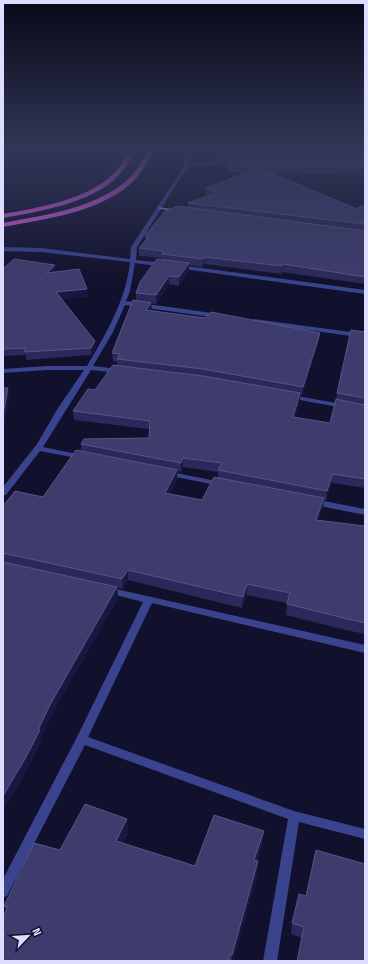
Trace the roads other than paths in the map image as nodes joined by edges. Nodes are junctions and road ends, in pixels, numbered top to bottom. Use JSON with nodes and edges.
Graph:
{"nodes":[{"id":1,"x":80,"y":195,"type":"edge"},
{"id":2,"x":108,"y":195,"type":"edge"},
{"id":3,"x":168,"y":195,"type":"edge"},
{"id":4,"x":160,"y":208,"type":"junction"},
{"id":5,"x":184,"y":211,"type":"edge"},
{"id":6,"x":3,"y":216,"type":"edge"},
{"id":7,"x":3,"y":225,"type":"edge"},
{"id":8,"x":3,"y":248,"type":"edge"},
{"id":9,"x":134,"y":261,"type":"junction"},
{"id":10,"x":365,"y":292,"type":"edge"},
{"id":11,"x":125,"y":303,"type":"junction"},
{"id":12,"x":225,"y":317,"type":"edge"},
{"id":13,"x":249,"y":320,"type":"edge"},
{"id":14,"x":365,"y":336,"type":"edge"},
{"id":15,"x":91,"y":367,"type":"junction"},
{"id":16,"x":3,"y":371,"type":"edge"},
{"id":17,"x":128,"y":372,"type":"edge"},
{"id":18,"x":280,"y":395,"type":"edge"},
{"id":19,"x":365,"y":410,"type":"edge"},
{"id":20,"x":38,"y":448,"type":"junction"},
{"id":21,"x":92,"y":459,"type":"edge"},
{"id":22,"x":154,"y":471,"type":"edge"},
{"id":23,"x":232,"y":486,"type":"edge"},
{"id":24,"x":4,"y":489,"type":"edge"},
{"id":25,"x":303,"y":500,"type":"edge"},
{"id":26,"x":365,"y":512,"type":"edge"},
{"id":27,"x":95,"y":587,"type":"edge"},
{"id":28,"x":149,"y":599,"type":"junction"},
{"id":29,"x":365,"y":649,"type":"edge"},
{"id":30,"x":82,"y":739,"type":"junction"},
{"id":31,"x":294,"y":816,"type":"junction"},
{"id":32,"x":365,"y":834,"type":"edge"},
{"id":33,"x":3,"y":892,"type":"edge"},
{"id":34,"x":270,"y":961,"type":"edge"}],
"edges":[{"from":1,"to":6,"type":"highway"},
{"from":2,"to":7,"type":"highway"},
{"from":3,"to":4,"type":"street"},
{"from":4,"to":5,"type":"main road"},
{"from":4,"to":9,"type":"street"},
{"from":8,"to":9,"type":"street"},
{"from":9,"to":10,"type":"street"},
{"from":9,"to":11,"type":"street"},
{"from":11,"to":12,"type":"street"},
{"from":11,"to":15,"type":"street"},
{"from":13,"to":14,"type":"street"},
{"from":15,"to":16,"type":"street"},
{"from":15,"to":17,"type":"street"},
{"from":15,"to":20,"type":"street"},
{"from":18,"to":19,"type":"street"},
{"from":20,"to":21,"type":"street"},
{"from":20,"to":24,"type":"street"},
{"from":22,"to":23,"type":"street"},
{"from":25,"to":26,"type":"street"},
{"from":27,"to":28,"type":"street"},
{"from":28,"to":29,"type":"street"},
{"from":28,"to":30,"type":"street"},
{"from":30,"to":31,"type":"street"},
{"from":30,"to":33,"type":"street"},
{"from":31,"to":32,"type":"street"},
{"from":31,"to":34,"type":"street"}]}
